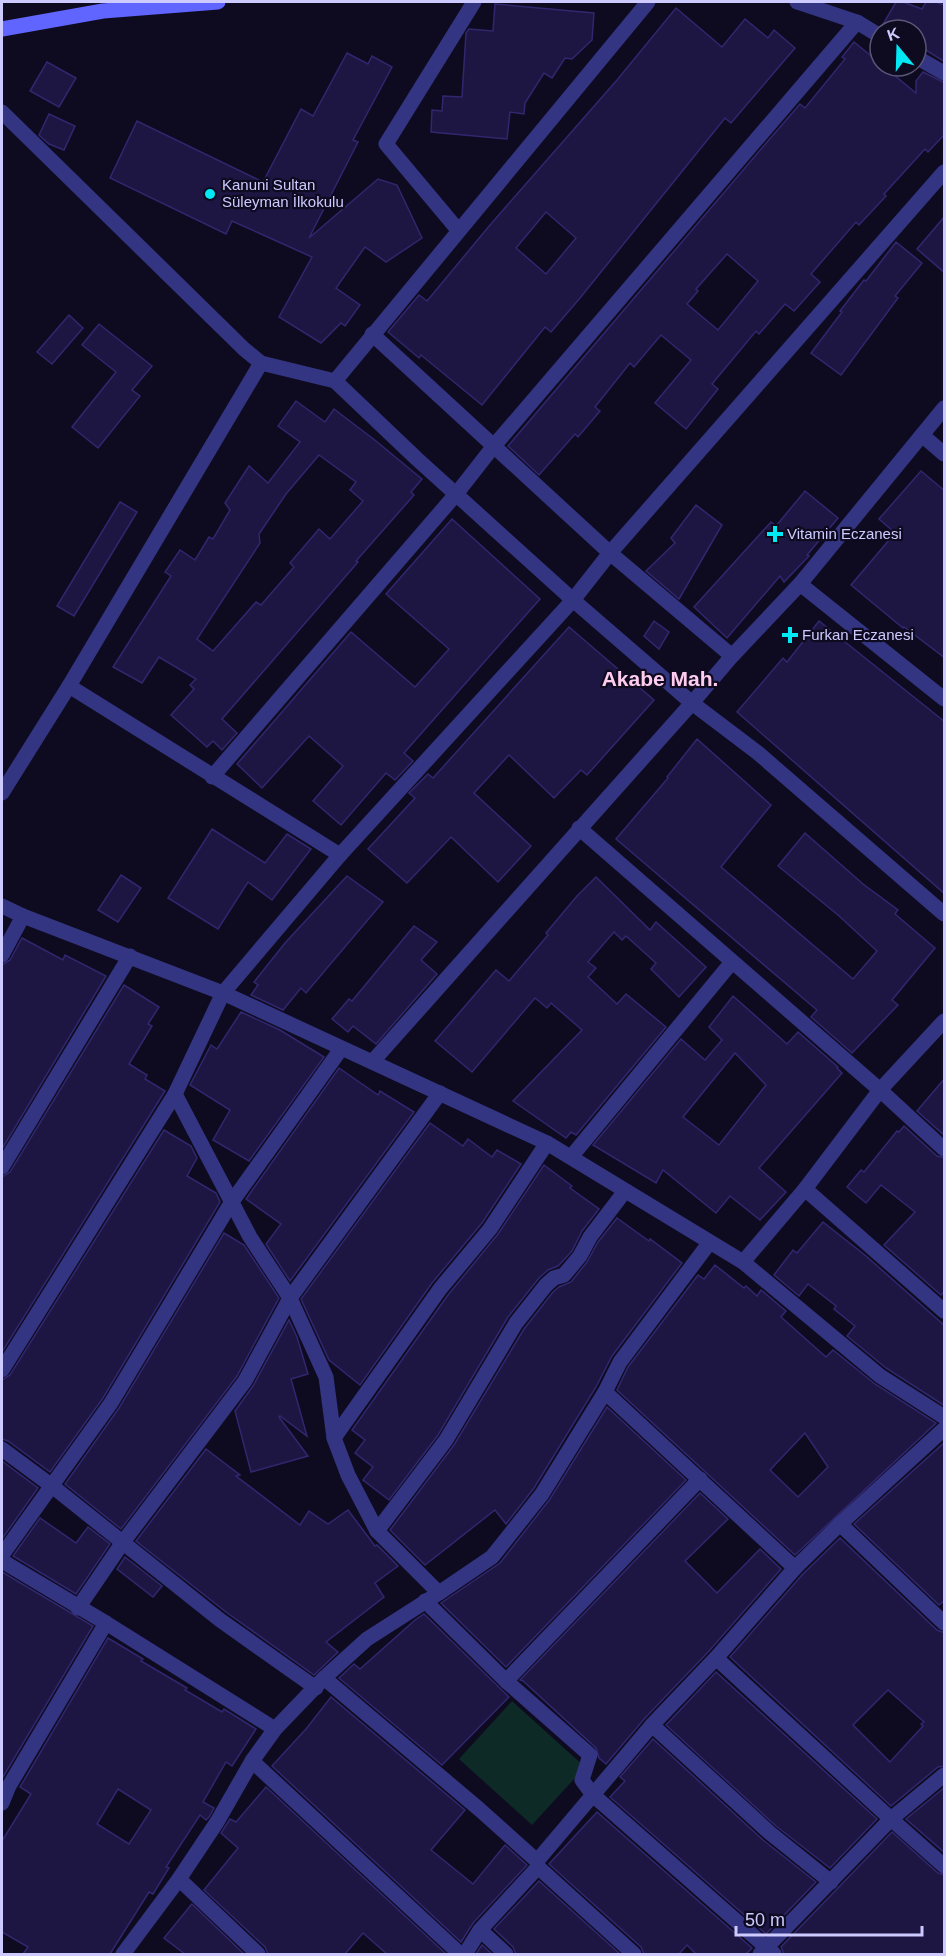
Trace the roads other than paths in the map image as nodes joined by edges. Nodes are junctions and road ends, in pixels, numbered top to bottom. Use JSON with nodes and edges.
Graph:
{"nodes":[{"id":1,"x":218,"y":2,"type":"edge"},
{"id":2,"x":474,"y":2,"type":"edge"},
{"id":3,"x":648,"y":2,"type":"edge"},
{"id":4,"x":797,"y":2,"type":"edge"},
{"id":5,"x":102,"y":6,"type":"edge"},
{"id":6,"x":857,"y":22,"type":"junction"},
{"id":7,"x":2,"y":29,"type":"edge"},
{"id":8,"x":868,"y":29,"type":"edge"},
{"id":9,"x":928,"y":64,"type":"edge"},
{"id":10,"x":945,"y":73,"type":"edge"},
{"id":11,"x":2,"y":112,"type":"edge"},
{"id":12,"x":945,"y":172,"type":"edge"},
{"id":13,"x":459,"y":230,"type":"junction"},
{"id":14,"x":372,"y":334,"type":"junction"},
{"id":15,"x":261,"y":363,"type":"junction"},
{"id":16,"x":335,"y":381,"type":"junction"},
{"id":17,"x":945,"y":408,"type":"edge"},
{"id":18,"x":922,"y":435,"type":"junction"},
{"id":19,"x":493,"y":447,"type":"junction"},
{"id":20,"x":945,"y":454,"type":"edge"},
{"id":21,"x":457,"y":494,"type":"junction"},
{"id":22,"x":610,"y":553,"type":"junction"},
{"id":23,"x":800,"y":584,"type":"junction"},
{"id":24,"x":573,"y":600,"type":"junction"},
{"id":25,"x":732,"y":656,"type":"junction"},
{"id":26,"x":69,"y":686,"type":"junction"},
{"id":27,"x":945,"y":699,"type":"edge"},
{"id":28,"x":692,"y":703,"type":"junction"},
{"id":29,"x":212,"y":777,"type":"junction"},
{"id":30,"x":2,"y":794,"type":"edge"},
{"id":31,"x":579,"y":828,"type":"junction"},
{"id":32,"x":340,"y":855,"type":"junction"},
{"id":33,"x":2,"y":906,"type":"edge"},
{"id":34,"x":945,"y":914,"type":"edge"},
{"id":35,"x":23,"y":916,"type":"junction"},
{"id":36,"x":2,"y":956,"type":"edge"},
{"id":37,"x":130,"y":956,"type":"junction"},
{"id":38,"x":732,"y":962,"type":"junction"},
{"id":39,"x":223,"y":993,"type":"junction"},
{"id":40,"x":945,"y":1021,"type":"edge"},
{"id":41,"x":341,"y":1049,"type":"junction"},
{"id":42,"x":373,"y":1061,"type":"junction"},
{"id":43,"x":880,"y":1090,"type":"junction"},
{"id":44,"x":440,"y":1093,"type":"junction"},
{"id":45,"x":174,"y":1094,"type":"junction"},
{"id":46,"x":547,"y":1143,"type":"junction"},
{"id":47,"x":945,"y":1149,"type":"edge"},
{"id":48,"x":571,"y":1157,"type":"junction"},
{"id":49,"x":2,"y":1167,"type":"edge"},
{"id":50,"x":805,"y":1189,"type":"junction"},
{"id":51,"x":625,"y":1191,"type":"junction"},
{"id":52,"x":231,"y":1203,"type":"junction"},
{"id":53,"x":710,"y":1242,"type":"junction"},
{"id":54,"x":743,"y":1263,"type":"junction"},
{"id":55,"x":290,"y":1298,"type":"junction"},
{"id":56,"x":945,"y":1311,"type":"edge"},
{"id":57,"x":2,"y":1370,"type":"edge"},
{"id":58,"x":605,"y":1392,"type":"junction"},
{"id":59,"x":945,"y":1417,"type":"edge"},
{"id":60,"x":945,"y":1429,"type":"edge"},
{"id":61,"x":334,"y":1438,"type":"junction"},
{"id":62,"x":2,"y":1449,"type":"edge"},
{"id":63,"x":700,"y":1479,"type":"junction"},
{"id":64,"x":52,"y":1486,"type":"junction"},
{"id":65,"x":840,"y":1524,"type":"junction"},
{"id":66,"x":377,"y":1531,"type":"junction"},
{"id":67,"x":123,"y":1542,"type":"junction"},
{"id":68,"x":2,"y":1554,"type":"edge"},
{"id":69,"x":2,"y":1562,"type":"edge"},
{"id":70,"x":795,"y":1568,"type":"junction"},
{"id":71,"x":439,"y":1593,"type":"junction"},
{"id":72,"x":425,"y":1601,"type":"junction"},
{"id":73,"x":78,"y":1608,"type":"junction"},
{"id":74,"x":106,"y":1623,"type":"junction"},
{"id":75,"x":945,"y":1623,"type":"edge"},
{"id":76,"x":716,"y":1658,"type":"junction"},
{"id":77,"x":506,"y":1681,"type":"junction"},
{"id":78,"x":320,"y":1683,"type":"junction"},
{"id":79,"x":652,"y":1725,"type":"junction"},
{"id":80,"x":275,"y":1729,"type":"junction"},
{"id":81,"x":252,"y":1761,"type":"junction"},
{"id":82,"x":945,"y":1775,"type":"edge"},
{"id":83,"x":5,"y":1784,"type":"edge"},
{"id":84,"x":593,"y":1795,"type":"junction"},
{"id":85,"x":2,"y":1803,"type":"edge"},
{"id":86,"x":891,"y":1820,"type":"junction"},
{"id":87,"x":538,"y":1864,"type":"junction"},
{"id":88,"x":945,"y":1866,"type":"edge"},
{"id":89,"x":179,"y":1879,"type":"junction"},
{"id":90,"x":831,"y":1882,"type":"junction"},
{"id":91,"x":480,"y":1930,"type":"junction"},
{"id":92,"x":767,"y":1952,"type":"edge"},
{"id":93,"x":123,"y":1954,"type":"edge"},
{"id":94,"x":258,"y":1954,"type":"edge"},
{"id":95,"x":459,"y":1954,"type":"edge"},
{"id":96,"x":465,"y":1954,"type":"edge"},
{"id":97,"x":506,"y":1954,"type":"edge"},
{"id":98,"x":634,"y":1954,"type":"edge"}],
"edges":[{"from":1,"to":5,"type":"main road"},
{"from":2,"to":13,"type":"street"},
{"from":3,"to":13,"type":"street"},
{"from":4,"to":6,"type":"street"},
{"from":5,"to":7,"type":"main road"},
{"from":6,"to":8,"type":"street"},
{"from":6,"to":19,"type":"street"},
{"from":9,"to":10,"type":"street"},
{"from":11,"to":15,"type":"street"},
{"from":12,"to":22,"type":"street"},
{"from":13,"to":14,"type":"street"},
{"from":14,"to":16,"type":"street"},
{"from":14,"to":19,"type":"street"},
{"from":15,"to":16,"type":"street"},
{"from":15,"to":26,"type":"street"},
{"from":16,"to":21,"type":"street"},
{"from":17,"to":18,"type":"street"},
{"from":18,"to":20,"type":"street"},
{"from":18,"to":23,"type":"street"},
{"from":19,"to":21,"type":"street"},
{"from":19,"to":22,"type":"street"},
{"from":21,"to":24,"type":"street"},
{"from":21,"to":29,"type":"street"},
{"from":22,"to":24,"type":"street"},
{"from":22,"to":25,"type":"street"},
{"from":23,"to":25,"type":"street"},
{"from":23,"to":27,"type":"street"},
{"from":24,"to":28,"type":"street"},
{"from":24,"to":32,"type":"street"},
{"from":25,"to":28,"type":"street"},
{"from":26,"to":29,"type":"street"},
{"from":26,"to":30,"type":"street"},
{"from":28,"to":31,"type":"street"},
{"from":28,"to":34,"type":"street"},
{"from":29,"to":32,"type":"street"},
{"from":31,"to":38,"type":"street"},
{"from":31,"to":42,"type":"street"},
{"from":32,"to":39,"type":"street"},
{"from":33,"to":35,"type":"street"},
{"from":35,"to":36,"type":"street"},
{"from":35,"to":37,"type":"street"},
{"from":37,"to":39,"type":"street"},
{"from":37,"to":49,"type":"street"},
{"from":38,"to":43,"type":"street"},
{"from":38,"to":48,"type":"street"},
{"from":39,"to":41,"type":"street"},
{"from":39,"to":45,"type":"street"},
{"from":40,"to":43,"type":"street"},
{"from":41,"to":42,"type":"street"},
{"from":41,"to":52,"type":"street"},
{"from":42,"to":44,"type":"street"},
{"from":43,"to":47,"type":"street"},
{"from":43,"to":50,"type":"street"},
{"from":44,"to":46,"type":"street"},
{"from":44,"to":55,"type":"street"},
{"from":45,"to":52,"type":"street"},
{"from":45,"to":57,"type":"street"},
{"from":46,"to":48,"type":"street"},
{"from":46,"to":61,"type":"street"},
{"from":48,"to":51,"type":"street"},
{"from":50,"to":54,"type":"street"},
{"from":50,"to":56,"type":"street"},
{"from":51,"to":53,"type":"street"},
{"from":51,"to":66,"type":"street"},
{"from":52,"to":55,"type":"street"},
{"from":52,"to":64,"type":"street"},
{"from":53,"to":54,"type":"street"},
{"from":53,"to":58,"type":"street"},
{"from":54,"to":59,"type":"street"},
{"from":55,"to":61,"type":"street"},
{"from":55,"to":67,"type":"street"},
{"from":58,"to":63,"type":"street"},
{"from":58,"to":71,"type":"street"},
{"from":60,"to":65,"type":"street"},
{"from":61,"to":66,"type":"street"},
{"from":62,"to":64,"type":"street"},
{"from":63,"to":70,"type":"street"},
{"from":63,"to":77,"type":"street"},
{"from":64,"to":67,"type":"street"},
{"from":64,"to":68,"type":"street"},
{"from":65,"to":70,"type":"street"},
{"from":65,"to":75,"type":"street"},
{"from":66,"to":71,"type":"street"},
{"from":67,"to":73,"type":"street"},
{"from":67,"to":78,"type":"street"},
{"from":69,"to":73,"type":"street"},
{"from":70,"to":76,"type":"street"},
{"from":71,"to":72,"type":"street"},
{"from":72,"to":77,"type":"street"},
{"from":72,"to":78,"type":"street"},
{"from":73,"to":74,"type":"street"},
{"from":74,"to":80,"type":"street"},
{"from":74,"to":83,"type":"street"},
{"from":76,"to":79,"type":"street"},
{"from":76,"to":86,"type":"street"},
{"from":77,"to":84,"type":"street"},
{"from":78,"to":80,"type":"street"},
{"from":78,"to":87,"type":"street"},
{"from":79,"to":84,"type":"street"},
{"from":79,"to":90,"type":"street"},
{"from":80,"to":81,"type":"street"},
{"from":81,"to":89,"type":"street"},
{"from":81,"to":95,"type":"street"},
{"from":82,"to":86,"type":"street"},
{"from":83,"to":85,"type":"street"},
{"from":84,"to":87,"type":"street"},
{"from":84,"to":92,"type":"street"},
{"from":86,"to":88,"type":"street"},
{"from":86,"to":90,"type":"street"},
{"from":87,"to":91,"type":"street"},
{"from":87,"to":98,"type":"street"},
{"from":89,"to":93,"type":"street"},
{"from":89,"to":94,"type":"street"},
{"from":90,"to":92,"type":"street"},
{"from":91,"to":96,"type":"street"},
{"from":91,"to":97,"type":"street"}]}
